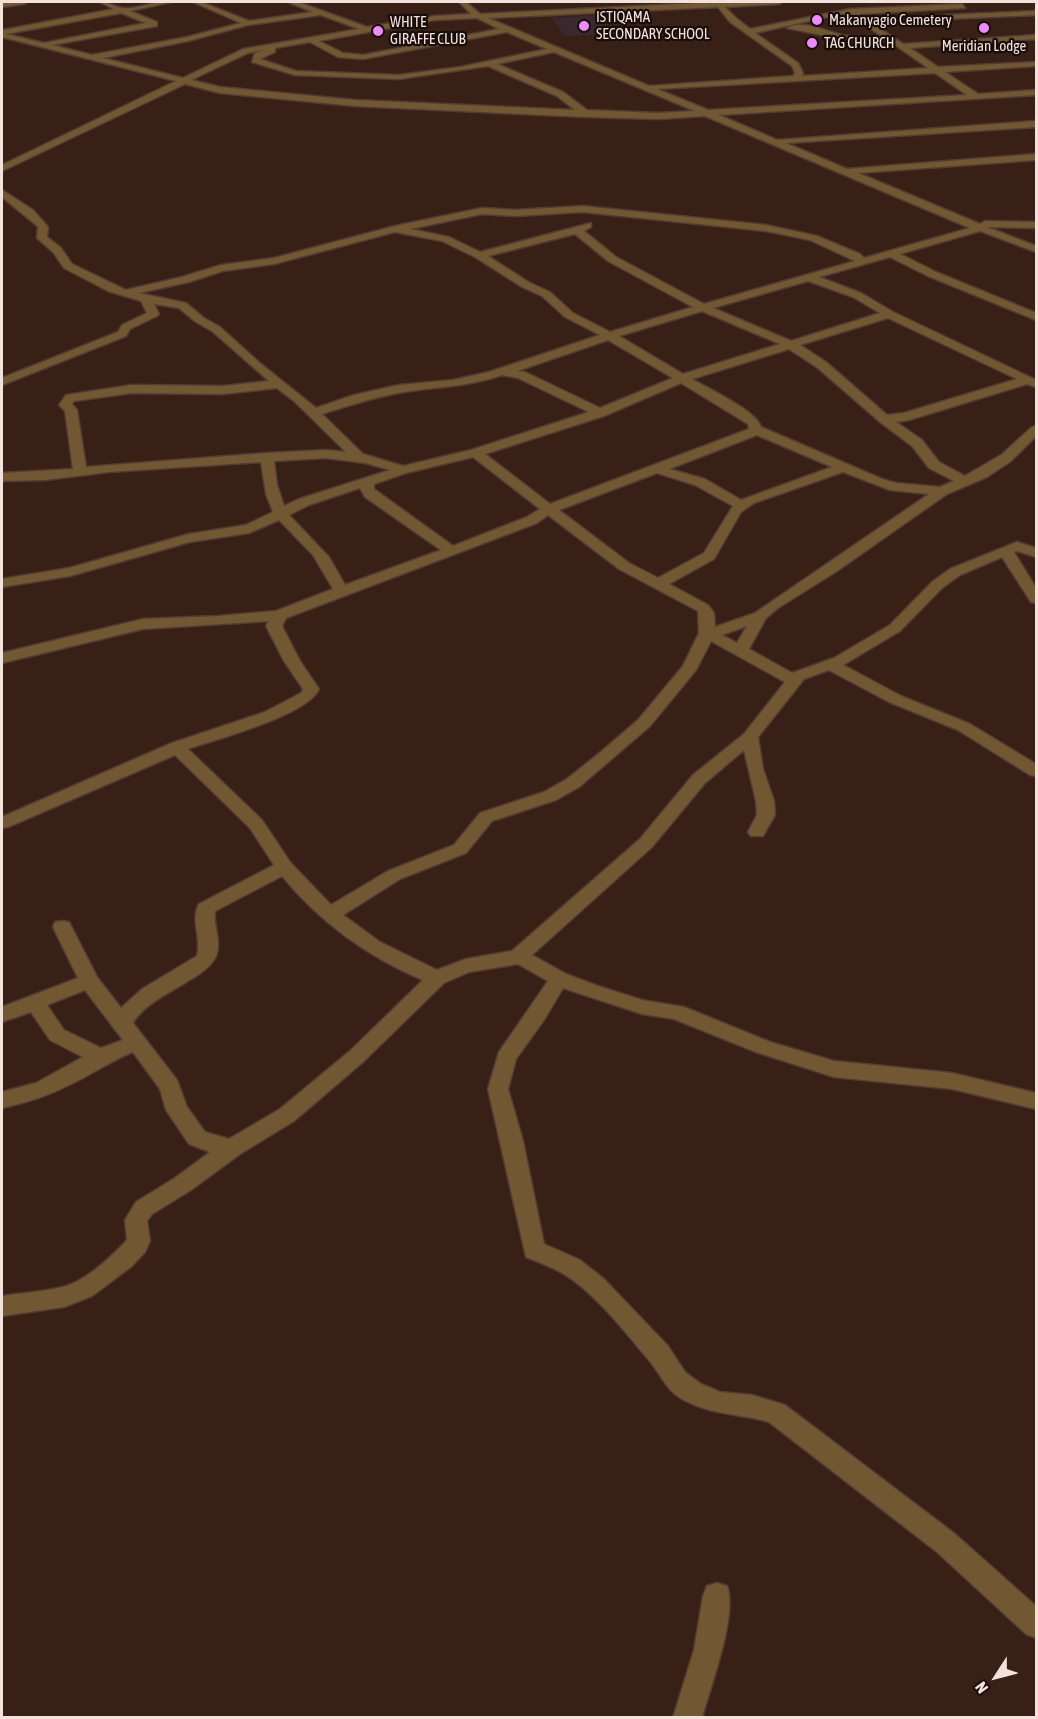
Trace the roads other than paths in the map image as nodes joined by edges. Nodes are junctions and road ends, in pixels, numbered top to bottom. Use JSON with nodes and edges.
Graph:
{"nodes":[{"id":1,"x":24,"y":2,"type":"edge"},
{"id":2,"x":103,"y":2,"type":"edge"},
{"id":3,"x":167,"y":2,"type":"edge"},
{"id":4,"x":196,"y":2,"type":"edge"},
{"id":5,"x":292,"y":2,"type":"edge"},
{"id":6,"x":462,"y":2,"type":"edge"},
{"id":7,"x":567,"y":2,"type":"edge"},
{"id":8,"x":779,"y":2,"type":"edge"},
{"id":9,"x":833,"y":2,"type":"edge"},
{"id":10,"x":705,"y":3,"type":"edge"},
{"id":11,"x":719,"y":4,"type":"junction"},
{"id":12,"x":959,"y":4,"type":"edge"},
{"id":13,"x":2,"y":5,"type":"edge"},
{"id":14,"x":123,"y":10,"type":"junction"},
{"id":15,"x":573,"y":10,"type":"junction"},
{"id":16,"x":323,"y":12,"type":"junction"},
{"id":17,"x":851,"y":12,"type":"junction"},
{"id":18,"x":1036,"y":13,"type":"edge"},
{"id":19,"x":477,"y":15,"type":"junction"},
{"id":20,"x":977,"y":16,"type":"junction"},
{"id":21,"x":932,"y":18,"type":"dead end"},
{"id":22,"x":876,"y":20,"type":"dead end"},
{"id":23,"x":865,"y":21,"type":"junction"},
{"id":24,"x":248,"y":23,"type":"junction"},
{"id":25,"x":154,"y":24,"type":"junction"},
{"id":26,"x":162,"y":27,"type":"dead end"},
{"id":27,"x":774,"y":27,"type":"junction"},
{"id":28,"x":994,"y":27,"type":"dead end"},
{"id":29,"x":367,"y":28,"type":"junction"},
{"id":30,"x":509,"y":29,"type":"junction"},
{"id":31,"x":171,"y":31,"type":"dead end"},
{"id":32,"x":752,"y":31,"type":"junction"},
{"id":33,"x":2,"y":33,"type":"edge"},
{"id":34,"x":1002,"y":33,"type":"dead end"},
{"id":35,"x":1036,"y":37,"type":"edge"},
{"id":36,"x":891,"y":38,"type":"junction"},
{"id":37,"x":188,"y":39,"type":"junction"},
{"id":38,"x":310,"y":39,"type":"junction"},
{"id":39,"x":1011,"y":39,"type":"junction"},
{"id":40,"x":287,"y":43,"type":"junction"},
{"id":41,"x":42,"y":45,"type":"junction"},
{"id":42,"x":903,"y":46,"type":"junction"},
{"id":43,"x":556,"y":49,"type":"junction"},
{"id":44,"x":1028,"y":50,"type":"dead end"},
{"id":45,"x":90,"y":57,"type":"junction"},
{"id":46,"x":489,"y":63,"type":"junction"},
{"id":47,"x":1036,"y":64,"type":"edge"},
{"id":48,"x":937,"y":70,"type":"junction"},
{"id":49,"x":796,"y":78,"type":"junction"},
{"id":50,"x":184,"y":80,"type":"junction"},
{"id":51,"x":649,"y":87,"type":"junction"},
{"id":52,"x":1036,"y":93,"type":"edge"},
{"id":53,"x":975,"y":96,"type":"junction"},
{"id":54,"x":586,"y":114,"type":"junction"},
{"id":55,"x":711,"y":114,"type":"junction"},
{"id":56,"x":1036,"y":124,"type":"edge"},
{"id":57,"x":778,"y":142,"type":"junction"},
{"id":58,"x":1036,"y":157,"type":"edge"},
{"id":59,"x":2,"y":168,"type":"edge"},
{"id":60,"x":847,"y":171,"type":"junction"},
{"id":61,"x":2,"y":193,"type":"edge"},
{"id":62,"x":605,"y":212,"type":"junction"},
{"id":63,"x":1036,"y":225,"type":"edge"},
{"id":64,"x":975,"y":226,"type":"junction"},
{"id":65,"x":395,"y":229,"type":"junction"},
{"id":66,"x":577,"y":230,"type":"junction"},
{"id":67,"x":1036,"y":249,"type":"edge"},
{"id":68,"x":892,"y":254,"type":"junction"},
{"id":69,"x":479,"y":255,"type":"junction"},
{"id":70,"x":863,"y":263,"type":"junction"},
{"id":71,"x":807,"y":278,"type":"junction"},
{"id":72,"x":126,"y":294,"type":"junction"},
{"id":73,"x":146,"y":299,"type":"junction"},
{"id":74,"x":704,"y":308,"type":"junction"},
{"id":75,"x":889,"y":314,"type":"junction"},
{"id":76,"x":1036,"y":317,"type":"edge"},
{"id":77,"x":612,"y":337,"type":"junction"},
{"id":78,"x":792,"y":345,"type":"junction"},
{"id":79,"x":501,"y":372,"type":"junction"},
{"id":80,"x":682,"y":378,"type":"junction"},
{"id":81,"x":2,"y":382,"type":"edge"},
{"id":82,"x":1032,"y":382,"type":"edge"},
{"id":83,"x":279,"y":384,"type":"junction"},
{"id":84,"x":313,"y":413,"type":"junction"},
{"id":85,"x":600,"y":413,"type":"junction"},
{"id":86,"x":884,"y":419,"type":"junction"},
{"id":87,"x":755,"y":429,"type":"junction"},
{"id":88,"x":1036,"y":430,"type":"edge"},
{"id":89,"x":1021,"y":442,"type":"junction"},
{"id":90,"x":1036,"y":445,"type":"edge"},
{"id":91,"x":475,"y":453,"type":"junction"},
{"id":92,"x":358,"y":456,"type":"junction"},
{"id":93,"x":267,"y":457,"type":"junction"},
{"id":94,"x":682,"y":460,"type":"junction"},
{"id":95,"x":843,"y":468,"type":"junction"},
{"id":96,"x":402,"y":470,"type":"junction"},
{"id":97,"x":656,"y":470,"type":"junction"},
{"id":98,"x":80,"y":472,"type":"junction"},
{"id":99,"x":678,"y":474,"type":"junction"},
{"id":100,"x":2,"y":477,"type":"edge"},
{"id":101,"x":964,"y":481,"type":"junction"},
{"id":102,"x":367,"y":483,"type":"junction"},
{"id":103,"x":942,"y":491,"type":"junction"},
{"id":104,"x":741,"y":505,"type":"junction"},
{"id":105,"x":548,"y":509,"type":"junction"},
{"id":106,"x":280,"y":513,"type":"junction"},
{"id":107,"x":1036,"y":537,"type":"edge"},
{"id":108,"x":1011,"y":548,"type":"junction"},
{"id":109,"x":452,"y":551,"type":"junction"},
{"id":110,"x":1036,"y":553,"type":"edge"},
{"id":111,"x":2,"y":583,"type":"edge"},
{"id":112,"x":659,"y":584,"type":"junction"},
{"id":113,"x":343,"y":592,"type":"junction"},
{"id":114,"x":1036,"y":599,"type":"edge"},
{"id":115,"x":280,"y":615,"type":"junction"},
{"id":116,"x":760,"y":616,"type":"junction"},
{"id":117,"x":709,"y":634,"type":"junction"},
{"id":118,"x":741,"y":650,"type":"junction"},
{"id":119,"x":2,"y":658,"type":"edge"},
{"id":120,"x":830,"y":664,"type":"junction"},
{"id":121,"x":794,"y":680,"type":"junction"},
{"id":122,"x":750,"y":737,"type":"junction"},
{"id":123,"x":178,"y":747,"type":"junction"},
{"id":124,"x":1036,"y":771,"type":"edge"},
{"id":125,"x":2,"y":823,"type":"edge"},
{"id":126,"x":757,"y":832,"type":"dead end"},
{"id":127,"x":284,"y":867,"type":"junction"},
{"id":128,"x":330,"y":914,"type":"junction"},
{"id":129,"x":62,"y":927,"type":"dead end"},
{"id":130,"x":519,"y":956,"type":"junction"},
{"id":131,"x":437,"y":978,"type":"junction"},
{"id":132,"x":559,"y":979,"type":"junction"},
{"id":133,"x":89,"y":981,"type":"junction"},
{"id":134,"x":34,"y":1001,"type":"junction"},
{"id":135,"x":2,"y":1015,"type":"edge"},
{"id":136,"x":123,"y":1022,"type":"junction"},
{"id":137,"x":138,"y":1042,"type":"junction"},
{"id":138,"x":100,"y":1057,"type":"junction"},
{"id":139,"x":2,"y":1100,"type":"edge"},
{"id":140,"x":1036,"y":1101,"type":"edge"},
{"id":141,"x":232,"y":1148,"type":"junction"},
{"id":142,"x":2,"y":1305,"type":"edge"},
{"id":143,"x":717,"y":1596,"type":"dead end"},
{"id":144,"x":1036,"y":1624,"type":"edge"},
{"id":145,"x":687,"y":1718,"type":"edge"}],
"edges":[{"from":1,"to":13,"type":"street"},
{"from":2,"to":14,"type":"street"},
{"from":3,"to":14,"type":"street"},
{"from":4,"to":24,"type":"street"},
{"from":5,"to":16,"type":"street"},
{"from":6,"to":19,"type":"street"},
{"from":7,"to":15,"type":"street"},
{"from":8,"to":11,"type":"street"},
{"from":9,"to":17,"type":"street"},
{"from":10,"to":11,"type":"street"},
{"from":10,"to":15,"type":"street"},
{"from":11,"to":32,"type":"street"},
{"from":12,"to":17,"type":"street"},
{"from":12,"to":20,"type":"street"},
{"from":14,"to":25,"type":"street"},
{"from":14,"to":33,"type":"street"},
{"from":15,"to":19,"type":"street"},
{"from":16,"to":24,"type":"street"},
{"from":16,"to":29,"type":"street"},
{"from":17,"to":23,"type":"street"},
{"from":17,"to":27,"type":"street"},
{"from":18,"to":20,"type":"street"},
{"from":19,"to":29,"type":"street"},
{"from":19,"to":30,"type":"street"},
{"from":20,"to":21,"type":"street"},
{"from":20,"to":28,"type":"street"},
{"from":22,"to":23,"type":"street"},
{"from":23,"to":36,"type":"street"},
{"from":24,"to":37,"type":"street"},
{"from":25,"to":26,"type":"street"},
{"from":25,"to":41,"type":"street"},
{"from":27,"to":32,"type":"street"},
{"from":27,"to":36,"type":"street"},
{"from":29,"to":38,"type":"street"},
{"from":30,"to":38,"type":"street"},
{"from":30,"to":43,"type":"street"},
{"from":31,"to":37,"type":"street"},
{"from":32,"to":49,"type":"street"},
{"from":33,"to":41,"type":"street"},
{"from":34,"to":39,"type":"street"},
{"from":35,"to":39,"type":"street"},
{"from":36,"to":42,"type":"street"},
{"from":37,"to":45,"type":"street"},
{"from":38,"to":40,"type":"street"},
{"from":39,"to":42,"type":"street"},
{"from":39,"to":44,"type":"street"},
{"from":40,"to":46,"type":"street"},
{"from":40,"to":50,"type":"street"},
{"from":41,"to":45,"type":"street"},
{"from":42,"to":48,"type":"street"},
{"from":43,"to":46,"type":"street"},
{"from":43,"to":51,"type":"street"},
{"from":45,"to":50,"type":"street"},
{"from":46,"to":54,"type":"street"},
{"from":47,"to":48,"type":"street"},
{"from":48,"to":49,"type":"street"},
{"from":48,"to":53,"type":"street"},
{"from":49,"to":51,"type":"street"},
{"from":50,"to":54,"type":"street"},
{"from":50,"to":59,"type":"street"},
{"from":51,"to":55,"type":"street"},
{"from":52,"to":53,"type":"street"},
{"from":53,"to":55,"type":"street"},
{"from":54,"to":55,"type":"street"},
{"from":55,"to":57,"type":"street"},
{"from":56,"to":57,"type":"street"},
{"from":57,"to":60,"type":"street"},
{"from":58,"to":60,"type":"street"},
{"from":60,"to":64,"type":"street"},
{"from":61,"to":72,"type":"street"},
{"from":62,"to":65,"type":"street"},
{"from":62,"to":66,"type":"street"},
{"from":62,"to":70,"type":"street"},
{"from":63,"to":64,"type":"street"},
{"from":64,"to":67,"type":"street"},
{"from":64,"to":68,"type":"street"},
{"from":65,"to":69,"type":"street"},
{"from":65,"to":72,"type":"street"},
{"from":66,"to":69,"type":"street"},
{"from":66,"to":74,"type":"street"},
{"from":68,"to":70,"type":"street"},
{"from":68,"to":76,"type":"street"},
{"from":69,"to":77,"type":"street"},
{"from":70,"to":71,"type":"street"},
{"from":71,"to":74,"type":"street"},
{"from":71,"to":75,"type":"street"},
{"from":72,"to":73,"type":"street"},
{"from":73,"to":81,"type":"street"},
{"from":73,"to":83,"type":"street"},
{"from":74,"to":77,"type":"street"},
{"from":74,"to":78,"type":"street"},
{"from":75,"to":78,"type":"street"},
{"from":75,"to":82,"type":"street"},
{"from":77,"to":79,"type":"street"},
{"from":77,"to":80,"type":"street"},
{"from":78,"to":80,"type":"street"},
{"from":78,"to":86,"type":"street"},
{"from":79,"to":84,"type":"street"},
{"from":79,"to":85,"type":"street"},
{"from":80,"to":85,"type":"street"},
{"from":80,"to":87,"type":"street"},
{"from":82,"to":86,"type":"street"},
{"from":83,"to":84,"type":"street"},
{"from":83,"to":98,"type":"street"},
{"from":84,"to":92,"type":"street"},
{"from":85,"to":91,"type":"street"},
{"from":86,"to":101,"type":"street"},
{"from":87,"to":94,"type":"street"},
{"from":87,"to":95,"type":"street"},
{"from":88,"to":89,"type":"street"},
{"from":89,"to":90,"type":"street"},
{"from":89,"to":101,"type":"street"},
{"from":91,"to":96,"type":"street"},
{"from":91,"to":105,"type":"street"},
{"from":92,"to":93,"type":"street"},
{"from":92,"to":96,"type":"street"},
{"from":93,"to":98,"type":"street"},
{"from":93,"to":106,"type":"street"},
{"from":94,"to":97,"type":"street"},
{"from":94,"to":99,"type":"street"},
{"from":95,"to":103,"type":"street"},
{"from":95,"to":104,"type":"street"},
{"from":96,"to":102,"type":"street"},
{"from":97,"to":99,"type":"street"},
{"from":97,"to":105,"type":"street"},
{"from":98,"to":100,"type":"street"},
{"from":99,"to":104,"type":"street"},
{"from":101,"to":103,"type":"street"},
{"from":102,"to":106,"type":"street"},
{"from":102,"to":109,"type":"street"},
{"from":103,"to":116,"type":"street"},
{"from":104,"to":112,"type":"street"},
{"from":105,"to":109,"type":"street"},
{"from":105,"to":112,"type":"street"},
{"from":106,"to":111,"type":"street"},
{"from":106,"to":113,"type":"street"},
{"from":107,"to":108,"type":"street"},
{"from":108,"to":110,"type":"street"},
{"from":108,"to":114,"type":"street"},
{"from":108,"to":120,"type":"street"},
{"from":109,"to":113,"type":"street"},
{"from":112,"to":117,"type":"street"},
{"from":113,"to":115,"type":"street"},
{"from":115,"to":119,"type":"street"},
{"from":115,"to":123,"type":"street"},
{"from":116,"to":117,"type":"street"},
{"from":116,"to":118,"type":"street"},
{"from":117,"to":118,"type":"street"},
{"from":117,"to":128,"type":"street"},
{"from":118,"to":121,"type":"street"},
{"from":120,"to":121,"type":"street"},
{"from":120,"to":124,"type":"street"},
{"from":121,"to":122,"type":"street"},
{"from":122,"to":126,"type":"street"},
{"from":122,"to":130,"type":"street"},
{"from":123,"to":125,"type":"street"},
{"from":123,"to":127,"type":"street"},
{"from":127,"to":128,"type":"street"},
{"from":127,"to":136,"type":"street"},
{"from":128,"to":131,"type":"street"},
{"from":129,"to":133,"type":"street"},
{"from":130,"to":131,"type":"street"},
{"from":130,"to":132,"type":"street"},
{"from":131,"to":141,"type":"street"},
{"from":132,"to":140,"type":"street"},
{"from":132,"to":144,"type":"street"},
{"from":133,"to":134,"type":"street"},
{"from":133,"to":136,"type":"street"},
{"from":134,"to":135,"type":"street"},
{"from":134,"to":138,"type":"street"},
{"from":136,"to":137,"type":"street"},
{"from":137,"to":138,"type":"street"},
{"from":137,"to":141,"type":"street"},
{"from":138,"to":139,"type":"street"},
{"from":141,"to":142,"type":"street"},
{"from":143,"to":145,"type":"street"}]}
